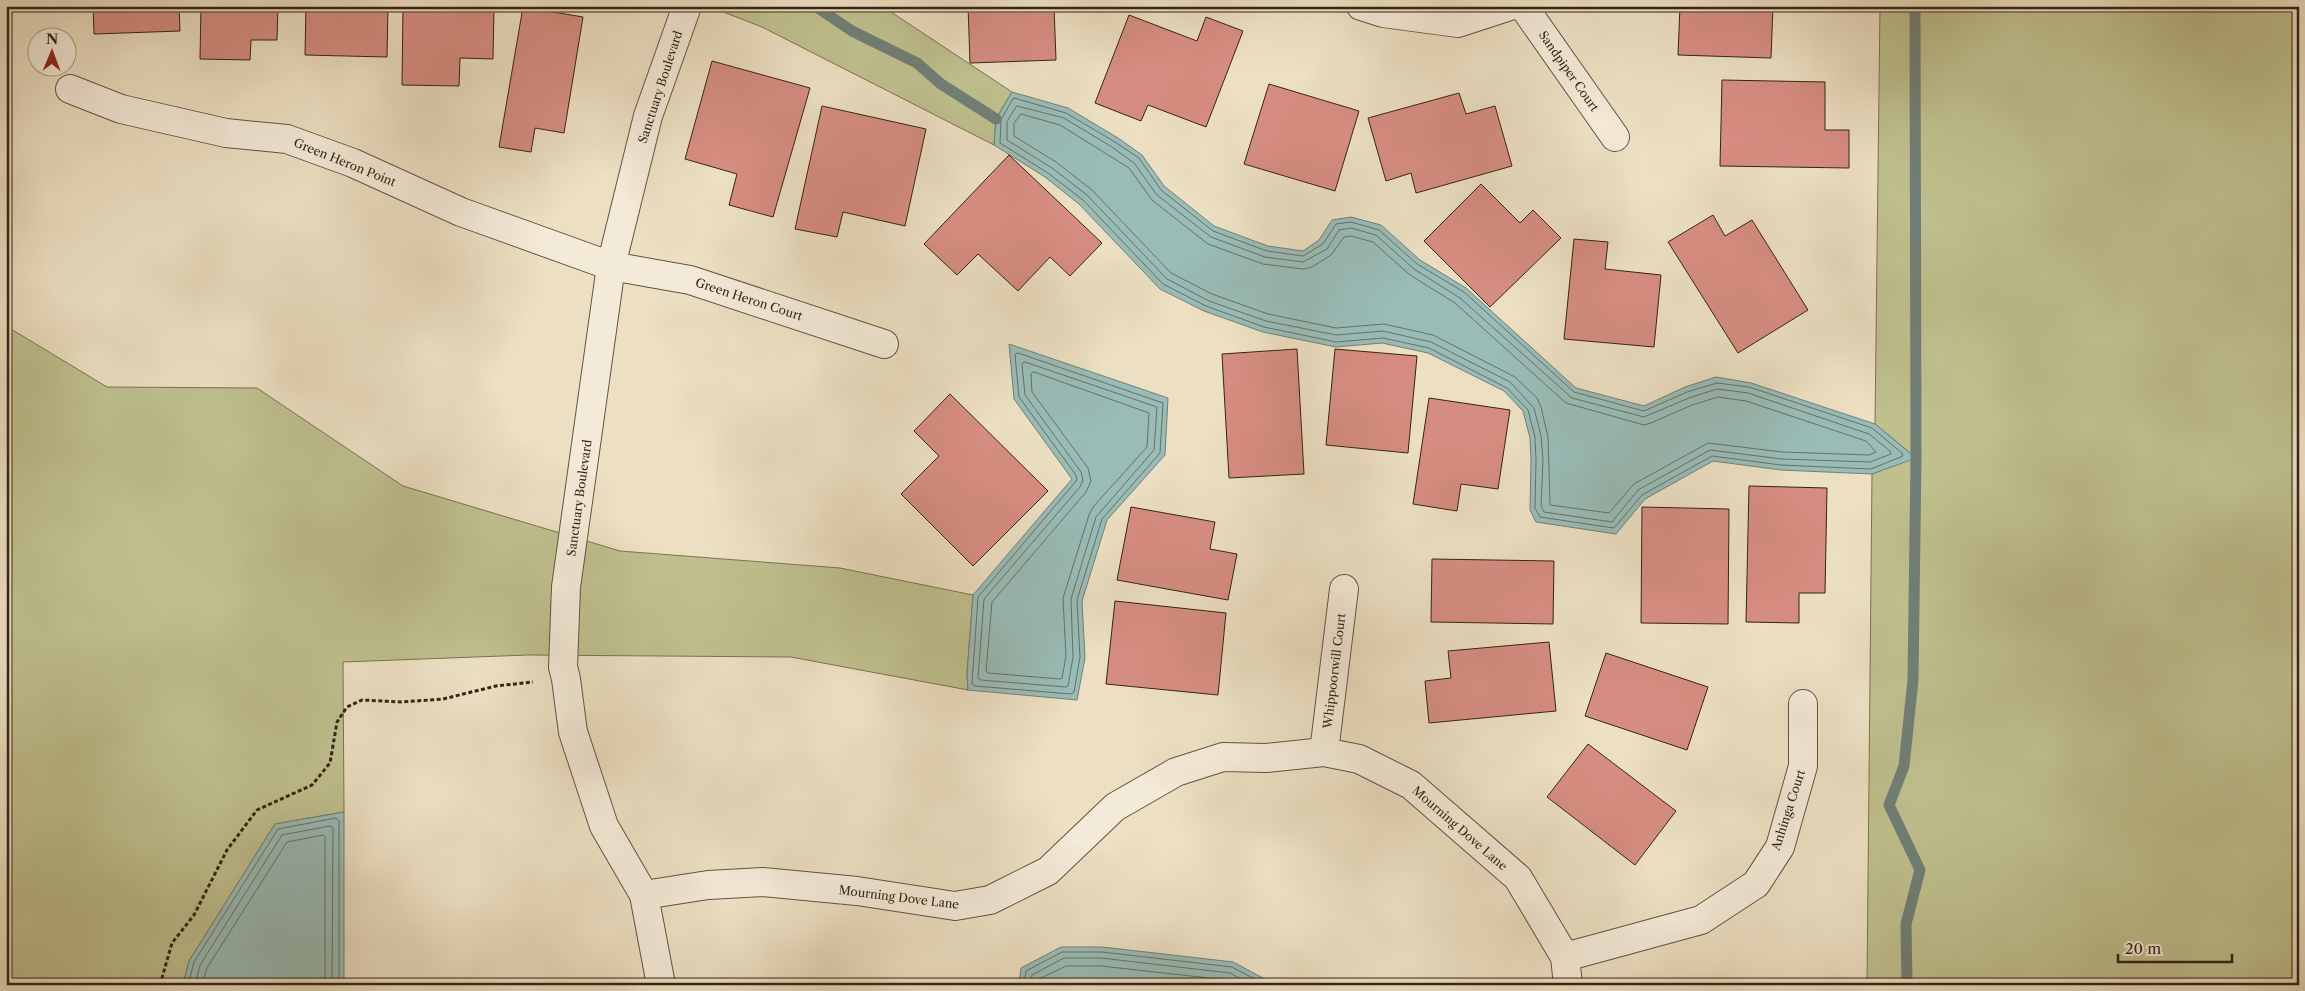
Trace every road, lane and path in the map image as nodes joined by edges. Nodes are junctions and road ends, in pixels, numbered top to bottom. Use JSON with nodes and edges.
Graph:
{"nodes":[{"id":1,"x":1361,"y":6,"type":"edge"},
{"id":2,"x":1510,"y":6,"type":"edge"},
{"id":3,"x":1523,"y":6,"type":"edge"},
{"id":4,"x":687,"y":8,"type":"edge"},
{"id":5,"x":70,"y":89,"type":"dead end"},
{"id":6,"x":1615,"y":136,"type":"dead end"},
{"id":7,"x":612,"y":266,"type":"junction"},
{"id":8,"x":884,"y":344,"type":"dead end"},
{"id":9,"x":1344,"y":589,"type":"dead end"},
{"id":10,"x":565,"y":673,"type":"junction"},
{"id":11,"x":1803,"y":704,"type":"dead end"},
{"id":12,"x":1324,"y":752,"type":"junction"},
{"id":13,"x":644,"y":895,"type":"junction"},
{"id":14,"x":1565,"y":957,"type":"junction"},
{"id":15,"x":160,"y":985,"type":"edge"},
{"id":16,"x":661,"y":985,"type":"edge"},
{"id":17,"x":1568,"y":985,"type":"edge"}],
"edges":[{"from":1,"to":2,"type":"street"},
{"from":3,"to":6,"type":"street","name":"Sandpiper Court"},
{"from":4,"to":7,"type":"street","name":"Sanctuary Boulevard"},
{"from":5,"to":7,"type":"street","name":"Green Heron Point"},
{"from":7,"to":8,"type":"street","name":"Green Heron Court"},
{"from":7,"to":10,"type":"street","name":"Sanctuary Boulevard"},
{"from":9,"to":12,"type":"street","name":"Whippoorwill Court"},
{"from":10,"to":13,"type":"street","name":"Sanctuary Boulevard"},
{"from":10,"to":15,"type":"path"},
{"from":11,"to":14,"type":"street","name":"Anhinga Court"},
{"from":12,"to":13,"type":"street","name":"Mourning Dove Lane"},
{"from":12,"to":14,"type":"street","name":"Mourning Dove Lane"},
{"from":13,"to":16,"type":"street","name":"Sanctuary Boulevard"},
{"from":14,"to":17,"type":"street","name":"Mourning Dove Lane"}]}
